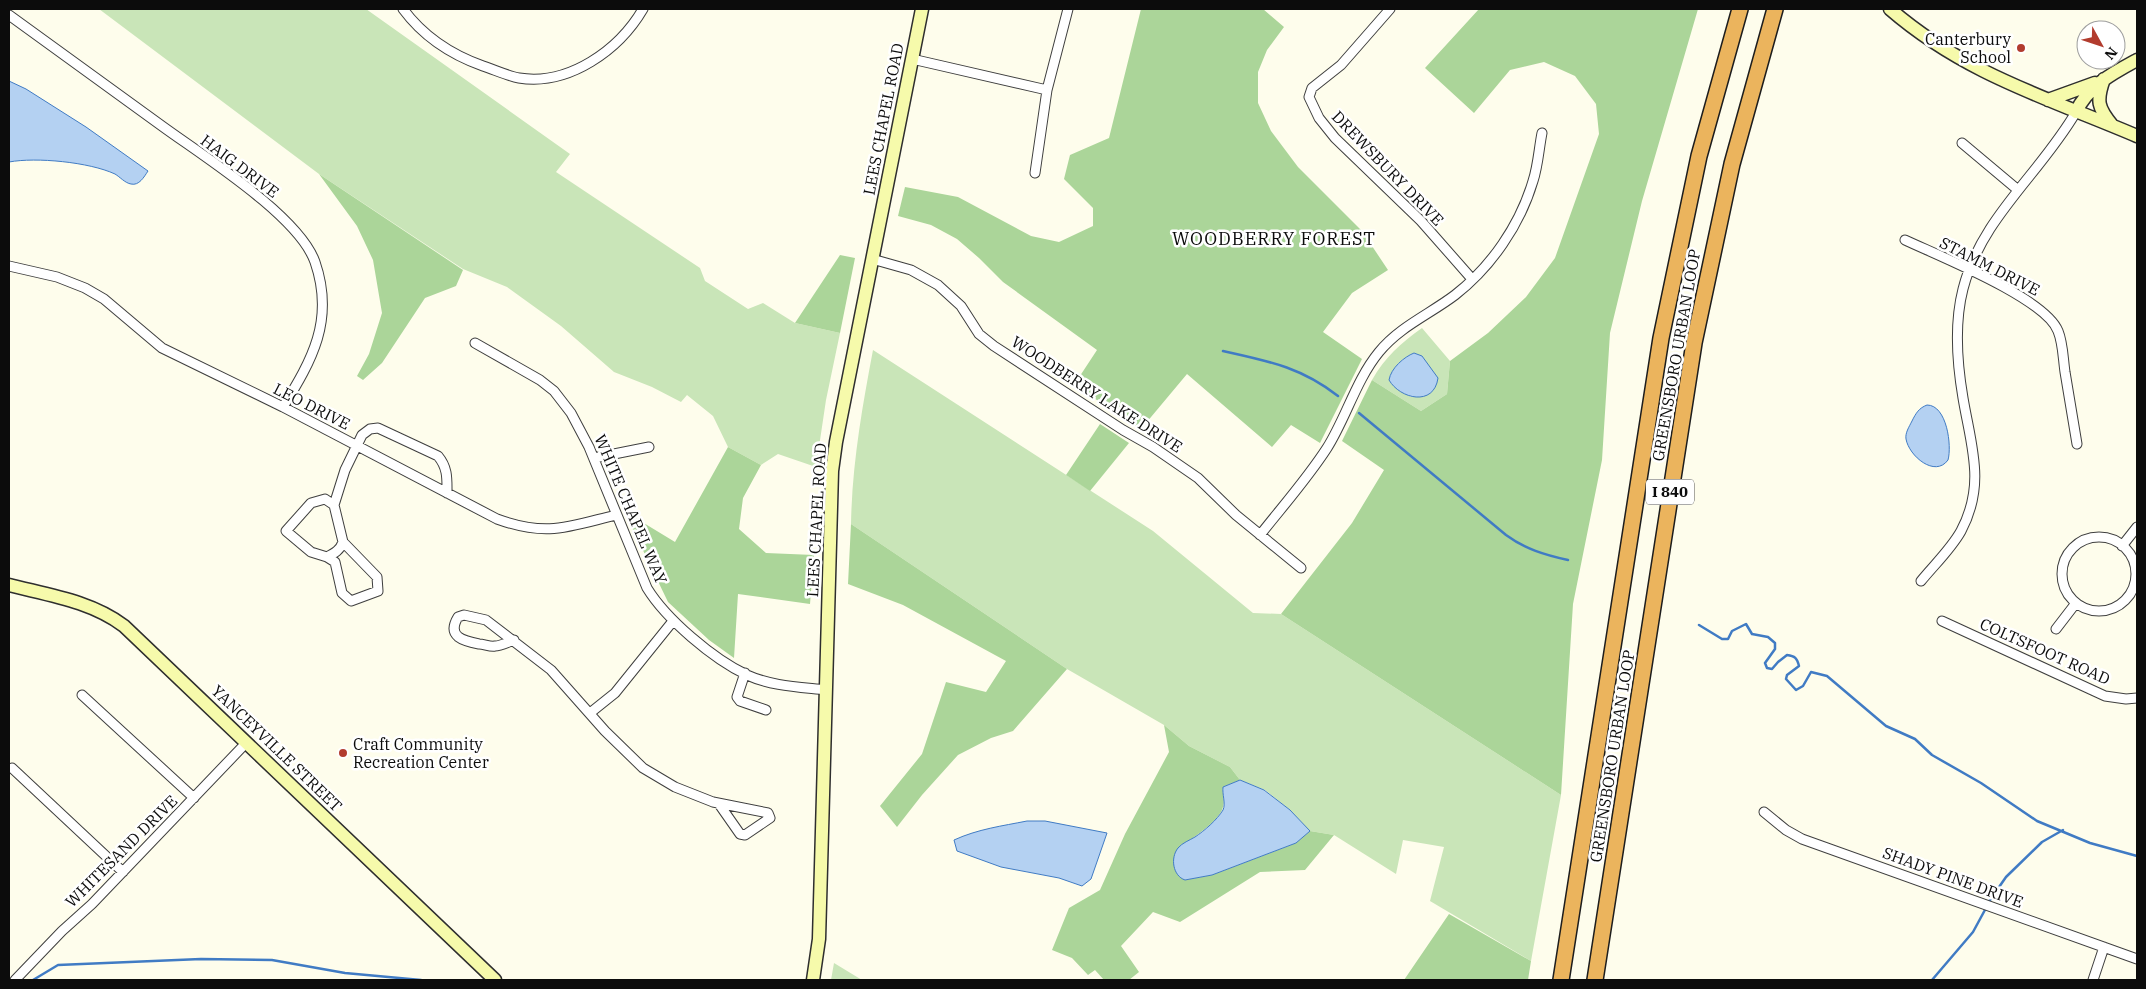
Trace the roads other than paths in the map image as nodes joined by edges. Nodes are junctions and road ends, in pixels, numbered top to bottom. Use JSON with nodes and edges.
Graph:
{"nodes":[{"id":1,"x":404,"y":9,"type":"edge"},
{"id":2,"x":643,"y":9,"type":"edge"},
{"id":3,"x":922,"y":9,"type":"edge"},
{"id":4,"x":1068,"y":9,"type":"edge"},
{"id":5,"x":1390,"y":9,"type":"edge"},
{"id":6,"x":1740,"y":9,"type":"edge"},
{"id":7,"x":1775,"y":9,"type":"edge"},
{"id":8,"x":1890,"y":9,"type":"edge"},
{"id":9,"x":9,"y":15,"type":"edge"},
{"id":10,"x":912,"y":59,"type":"junction"},
{"id":11,"x":2137,"y":60,"type":"edge"},
{"id":12,"x":2104,"y":79,"type":"junction"},
{"id":13,"x":1047,"y":90,"type":"junction"},
{"id":14,"x":2048,"y":100,"type":"junction"},
{"id":15,"x":2076,"y":112,"type":"junction"},
{"id":16,"x":2112,"y":126,"type":"junction"},
{"id":17,"x":1542,"y":133,"type":"dead end"},
{"id":18,"x":2137,"y":136,"type":"edge"},
{"id":19,"x":1962,"y":143,"type":"dead end"},
{"id":20,"x":1036,"y":173,"type":"dead end"},
{"id":21,"x":2018,"y":190,"type":"junction"},
{"id":22,"x":1906,"y":240,"type":"dead end"},
{"id":23,"x":872,"y":259,"type":"junction"},
{"id":24,"x":9,"y":266,"type":"edge"},
{"id":25,"x":1969,"y":270,"type":"junction"},
{"id":26,"x":1472,"y":279,"type":"junction"},
{"id":27,"x":475,"y":343,"type":"dead end"},
{"id":28,"x":283,"y":407,"type":"junction"},
{"id":29,"x":2077,"y":444,"type":"dead end"},
{"id":30,"x":356,"y":446,"type":"junction"},
{"id":31,"x":649,"y":447,"type":"dead end"},
{"id":32,"x":594,"y":458,"type":"junction"},
{"id":33,"x":447,"y":493,"type":"junction"},
{"id":34,"x":334,"y":505,"type":"junction"},
{"id":35,"x":616,"y":515,"type":"junction"},
{"id":36,"x":2137,"y":526,"type":"edge"},
{"id":37,"x":1260,"y":535,"type":"junction"},
{"id":38,"x":343,"y":542,"type":"junction"},
{"id":39,"x":2122,"y":546,"type":"junction"},
{"id":40,"x":327,"y":557,"type":"junction"},
{"id":41,"x":1301,"y":568,"type":"dead end"},
{"id":42,"x":1921,"y":582,"type":"dead end"},
{"id":43,"x":9,"y":585,"type":"edge"},
{"id":44,"x":2076,"y":603,"type":"junction"},
{"id":45,"x":673,"y":621,"type":"junction"},
{"id":46,"x":1942,"y":621,"type":"dead end"},
{"id":47,"x":2056,"y":629,"type":"dead end"},
{"id":48,"x":514,"y":640,"type":"junction"},
{"id":49,"x":745,"y":673,"type":"junction"},
{"id":50,"x":826,"y":690,"type":"junction"},
{"id":51,"x":82,"y":695,"type":"dead end"},
{"id":52,"x":2137,"y":698,"type":"edge"},
{"id":53,"x":766,"y":710,"type":"dead end"},
{"id":54,"x":590,"y":713,"type":"junction"},
{"id":55,"x":247,"y":742,"type":"junction"},
{"id":56,"x":12,"y":768,"type":"dead end"},
{"id":57,"x":194,"y":798,"type":"junction"},
{"id":58,"x":719,"y":804,"type":"junction"},
{"id":59,"x":1764,"y":812,"type":"dead end"},
{"id":60,"x":123,"y":872,"type":"junction"},
{"id":61,"x":2104,"y":947,"type":"junction"},
{"id":62,"x":2137,"y":959,"type":"edge"},
{"id":63,"x":15,"y":980,"type":"edge"},
{"id":64,"x":495,"y":980,"type":"edge"},
{"id":65,"x":813,"y":980,"type":"edge"},
{"id":66,"x":1559,"y":980,"type":"edge"},
{"id":67,"x":1594,"y":980,"type":"edge"},
{"id":68,"x":2093,"y":980,"type":"edge"}],
"edges":[{"from":1,"to":2,"type":"street"},
{"from":3,"to":10,"type":"main road","name":"LEES CHAPEL ROAD"},
{"from":4,"to":13,"type":"street"},
{"from":5,"to":26,"type":"street","name":"DREWSBURY DRIVE"},
{"from":6,"to":66,"type":"highway","name":"GREENSBORO URBAN LOOP","number":"I 840"},
{"from":7,"to":67,"type":"highway","name":"GREENSBORO URBAN LOOP","number":"I 840"},
{"from":8,"to":14,"type":"main road"},
{"from":9,"to":28,"type":"street","name":"HAIG DRIVE"},
{"from":10,"to":13,"type":"street"},
{"from":10,"to":23,"type":"main road","name":"LEES CHAPEL ROAD"},
{"from":11,"to":12,"type":"main road"},
{"from":12,"to":14,"type":"main road"},
{"from":12,"to":15,"type":"main road"},
{"from":12,"to":16,"type":"main road"},
{"from":13,"to":20,"type":"street"},
{"from":14,"to":15,"type":"main road"},
{"from":15,"to":16,"type":"main road"},
{"from":15,"to":21,"type":"street"},
{"from":16,"to":18,"type":"main road"},
{"from":17,"to":26,"type":"street"},
{"from":19,"to":21,"type":"street"},
{"from":21,"to":25,"type":"street"},
{"from":22,"to":25,"type":"street","name":"STAMM DRIVE"},
{"from":23,"to":37,"type":"street","name":"WOODBERRY LAKE DRIVE"},
{"from":23,"to":50,"type":"main road","name":"LEES CHAPEL ROAD"},
{"from":24,"to":28,"type":"street","name":"LEO DRIVE"},
{"from":25,"to":29,"type":"street","name":"STAMM DRIVE"},
{"from":25,"to":42,"type":"street"},
{"from":26,"to":37,"type":"street"},
{"from":27,"to":32,"type":"street","name":"WHITE CHAPEL WAY"},
{"from":28,"to":30,"type":"street","name":"LEO DRIVE"},
{"from":30,"to":33,"type":"street","name":"LEO DRIVE"},
{"from":30,"to":33,"type":"street"},
{"from":30,"to":34,"type":"street"},
{"from":31,"to":32,"type":"street"},
{"from":32,"to":35,"type":"street","name":"WHITE CHAPEL WAY"},
{"from":33,"to":35,"type":"street","name":"LEO DRIVE"},
{"from":34,"to":38,"type":"street"},
{"from":34,"to":40,"type":"street"},
{"from":35,"to":45,"type":"street","name":"WHITE CHAPEL WAY"},
{"from":36,"to":39,"type":"street"},
{"from":37,"to":41,"type":"street","name":"WOODBERRY LAKE DRIVE"},
{"from":38,"to":40,"type":"street"},
{"from":38,"to":40,"type":"street"},
{"from":39,"to":44,"type":"street"},
{"from":39,"to":44,"type":"street"},
{"from":43,"to":55,"type":"main road","name":"YANCEYVILLE STREET"},
{"from":44,"to":47,"type":"street"},
{"from":45,"to":49,"type":"street","name":"WHITE CHAPEL WAY"},
{"from":45,"to":54,"type":"street"},
{"from":46,"to":52,"type":"street","name":"COLTSFOOT ROAD"},
{"from":48,"to":48,"type":"street"},
{"from":48,"to":54,"type":"street"},
{"from":49,"to":50,"type":"street","name":"WHITE CHAPEL WAY"},
{"from":49,"to":53,"type":"street"},
{"from":50,"to":65,"type":"main road","name":"LEES CHAPEL ROAD"},
{"from":51,"to":57,"type":"street"},
{"from":54,"to":58,"type":"street"},
{"from":55,"to":57,"type":"street","name":"WHITESAND DRIVE"},
{"from":55,"to":64,"type":"main road","name":"YANCEYVILLE STREET"},
{"from":56,"to":60,"type":"street"},
{"from":57,"to":60,"type":"street","name":"WHITESAND DRIVE"},
{"from":58,"to":58,"type":"street"},
{"from":59,"to":61,"type":"street","name":"SHADY PINE DRIVE"},
{"from":60,"to":63,"type":"street","name":"WHITESAND DRIVE"},
{"from":61,"to":62,"type":"street","name":"SHADY PINE DRIVE"},
{"from":61,"to":68,"type":"street"}]}
